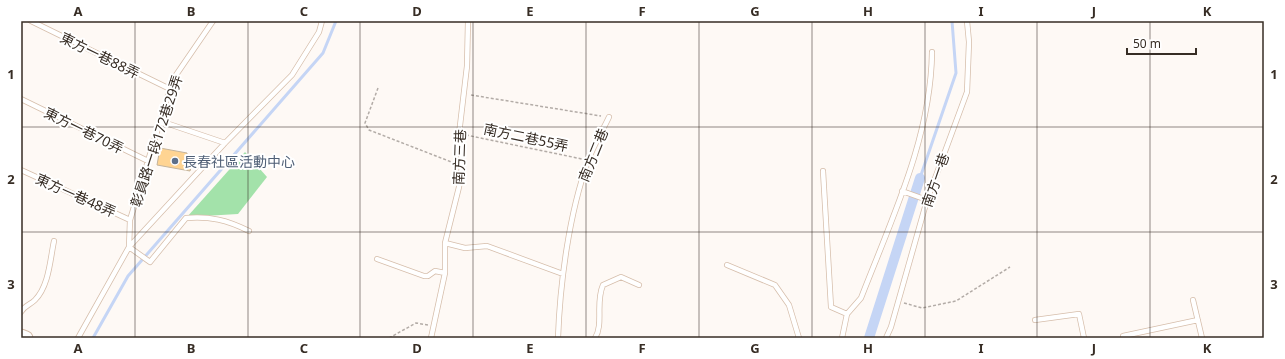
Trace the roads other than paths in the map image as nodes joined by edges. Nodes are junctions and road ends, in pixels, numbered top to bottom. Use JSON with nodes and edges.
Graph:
{"nodes":[{"id":1,"x":31,"y":21,"type":"edge"},
{"id":2,"x":213,"y":21,"type":"edge"},
{"id":3,"x":322,"y":21,"type":"edge"},
{"id":4,"x":468,"y":21,"type":"edge"},
{"id":5,"x":967,"y":21,"type":"edge"},
{"id":6,"x":932,"y":52,"type":"dead end"},
{"id":7,"x":170,"y":89,"type":"junction"},
{"id":8,"x":21,"y":99,"type":"edge"},
{"id":9,"x":609,"y":118,"type":"road end"},
{"id":10,"x":160,"y":121,"type":"junction"},
{"id":11,"x":225,"y":143,"type":"junction"},
{"id":12,"x":148,"y":160,"type":"junction"},
{"id":13,"x":21,"y":170,"type":"edge"},
{"id":14,"x":823,"y":171,"type":"dead end"},
{"id":15,"x":902,"y":191,"type":"junction"},
{"id":16,"x":927,"y":200,"type":"junction"},
{"id":17,"x":130,"y":220,"type":"junction"},
{"id":18,"x":249,"y":231,"type":"dead end"},
{"id":19,"x":54,"y":241,"type":"dead end"},
{"id":20,"x":445,"y":243,"type":"junction"},
{"id":21,"x":129,"y":247,"type":"junction"},
{"id":22,"x":377,"y":259,"type":"dead end"},
{"id":23,"x":728,"y":264,"type":"dead end"},
{"id":24,"x":445,"y":273,"type":"junction"},
{"id":25,"x":563,"y":274,"type":"junction"},
{"id":26,"x":639,"y":285,"type":"dead end"},
{"id":27,"x":1193,"y":300,"type":"dead end"},
{"id":28,"x":21,"y":312,"type":"edge"},
{"id":29,"x":847,"y":314,"type":"junction"},
{"id":30,"x":1035,"y":320,"type":"dead end"},
{"id":31,"x":1198,"y":320,"type":"junction"},
{"id":32,"x":21,"y":336,"type":"edge"},
{"id":33,"x":1123,"y":336,"type":"dead end"},
{"id":34,"x":26,"y":338,"type":"edge"},
{"id":35,"x":78,"y":338,"type":"edge"},
{"id":36,"x":430,"y":338,"type":"edge"},
{"id":37,"x":558,"y":338,"type":"edge"},
{"id":38,"x":595,"y":338,"type":"edge"},
{"id":39,"x":799,"y":338,"type":"edge"},
{"id":40,"x":842,"y":338,"type":"edge"},
{"id":41,"x":886,"y":338,"type":"edge"},
{"id":42,"x":1084,"y":338,"type":"edge"},
{"id":43,"x":1202,"y":338,"type":"edge"}],
"edges":[{"from":1,"to":7,"type":"lane","name":"東方一巷88弄"},
{"from":2,"to":7,"type":"lane","name":"彰員路一段172巷29弄"},
{"from":3,"to":11,"type":"lane"},
{"from":4,"to":20,"type":"lane","name":"南方三巷"},
{"from":5,"to":16,"type":"lane","name":"南方一巷"},
{"from":6,"to":15,"type":"lane","name":"南方一巷"},
{"from":7,"to":10,"type":"lane","name":"彰員路一段172巷29弄"},
{"from":8,"to":12,"type":"lane","name":"東方一巷70弄"},
{"from":9,"to":25,"type":"lane","name":"南方二巷"},
{"from":10,"to":11,"type":"lane"},
{"from":10,"to":12,"type":"lane","name":"彰員路一段172巷29弄"},
{"from":11,"to":21,"type":"lane"},
{"from":12,"to":17,"type":"lane","name":"彰員路一段172巷29弄"},
{"from":13,"to":17,"type":"lane","name":"東方一巷48弄"},
{"from":14,"to":29,"type":"lane"},
{"from":15,"to":16,"type":"lane"},
{"from":15,"to":29,"type":"lane","name":"南方一巷"},
{"from":16,"to":41,"type":"lane","name":"南方一巷"},
{"from":17,"to":21,"type":"lane","name":"彰員路一段172巷29弄"},
{"from":18,"to":21,"type":"lane"},
{"from":19,"to":28,"type":"lane"},
{"from":20,"to":24,"type":"lane","name":"南方三巷"},
{"from":20,"to":25,"type":"lane"},
{"from":21,"to":35,"type":"lane"},
{"from":22,"to":24,"type":"lane"},
{"from":23,"to":39,"type":"lane"},
{"from":24,"to":36,"type":"lane","name":"南方三巷"},
{"from":25,"to":37,"type":"lane","name":"南方二巷"},
{"from":26,"to":38,"type":"lane"},
{"from":27,"to":31,"type":"lane"},
{"from":29,"to":40,"type":"lane","name":"南方一巷"},
{"from":30,"to":42,"type":"lane"},
{"from":31,"to":33,"type":"lane"},
{"from":31,"to":43,"type":"lane"},
{"from":32,"to":34,"type":"main road"}]}
